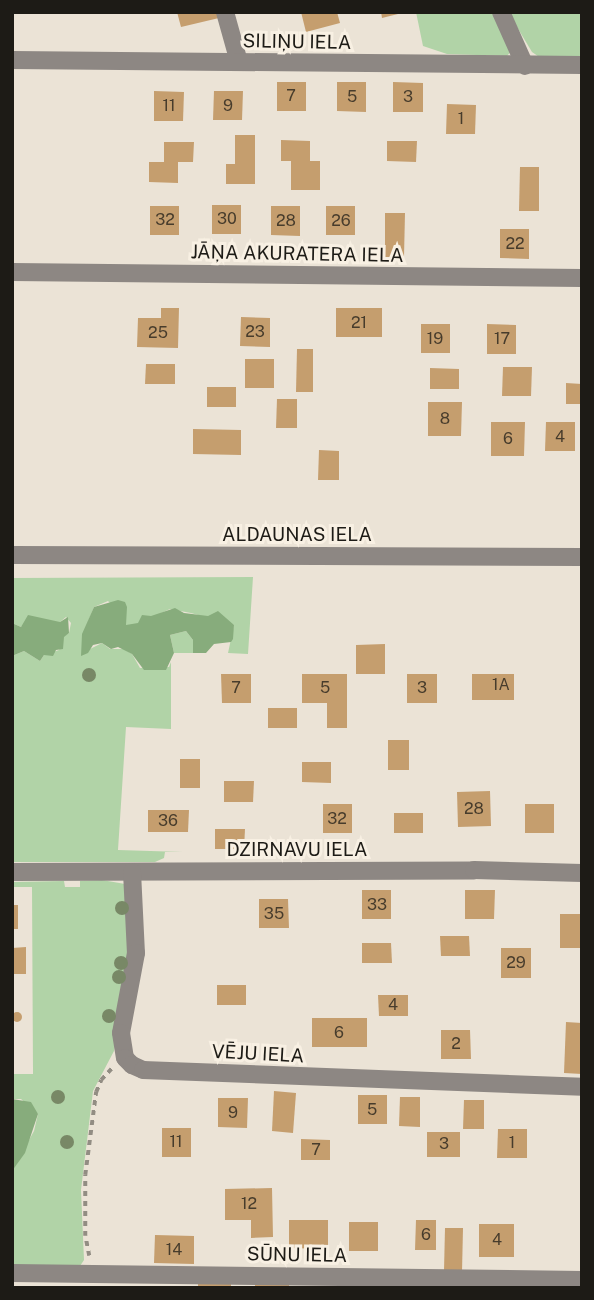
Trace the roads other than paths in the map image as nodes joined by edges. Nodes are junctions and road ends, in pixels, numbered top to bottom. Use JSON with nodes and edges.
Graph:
{"nodes":[{"id":1,"x":225,"y":12,"type":"edge"},
{"id":2,"x":501,"y":12,"type":"edge"},
{"id":3,"x":12,"y":60,"type":"edge"},
{"id":4,"x":239,"y":62,"type":"junction"},
{"id":5,"x":582,"y":65,"type":"edge"},
{"id":6,"x":525,"y":66,"type":"junction"},
{"id":7,"x":12,"y":272,"type":"edge"},
{"id":8,"x":582,"y":278,"type":"edge"},
{"id":9,"x":12,"y":555,"type":"edge"},
{"id":10,"x":582,"y":557,"type":"edge"},
{"id":11,"x":12,"y":872,"type":"edge"},
{"id":12,"x":132,"y":872,"type":"junction"},
{"id":13,"x":582,"y":873,"type":"edge"},
{"id":14,"x":582,"y":1087,"type":"edge"},
{"id":15,"x":12,"y":1273,"type":"edge"},
{"id":16,"x":582,"y":1280,"type":"edge"}],
"edges":[{"from":1,"to":4,"type":"street"},
{"from":2,"to":6,"type":"street"},
{"from":3,"to":4,"type":"street","name":"SILIŅU IELA"},
{"from":4,"to":6,"type":"street","name":"SILIŅU IELA"},
{"from":5,"to":6,"type":"street","name":"SILIŅU IELA"},
{"from":7,"to":8,"type":"street","name":"JĀŅA AKURATERA IELA"},
{"from":9,"to":10,"type":"street","name":"ALDAUNAS IELA"},
{"from":11,"to":12,"type":"street","name":"DZIRNAVU IELA"},
{"from":12,"to":13,"type":"street","name":"DZIRNAVU IELA"},
{"from":12,"to":14,"type":"street","name":"VĒJU IELA"},
{"from":15,"to":16,"type":"street","name":"SŪNU IELA"}]}
